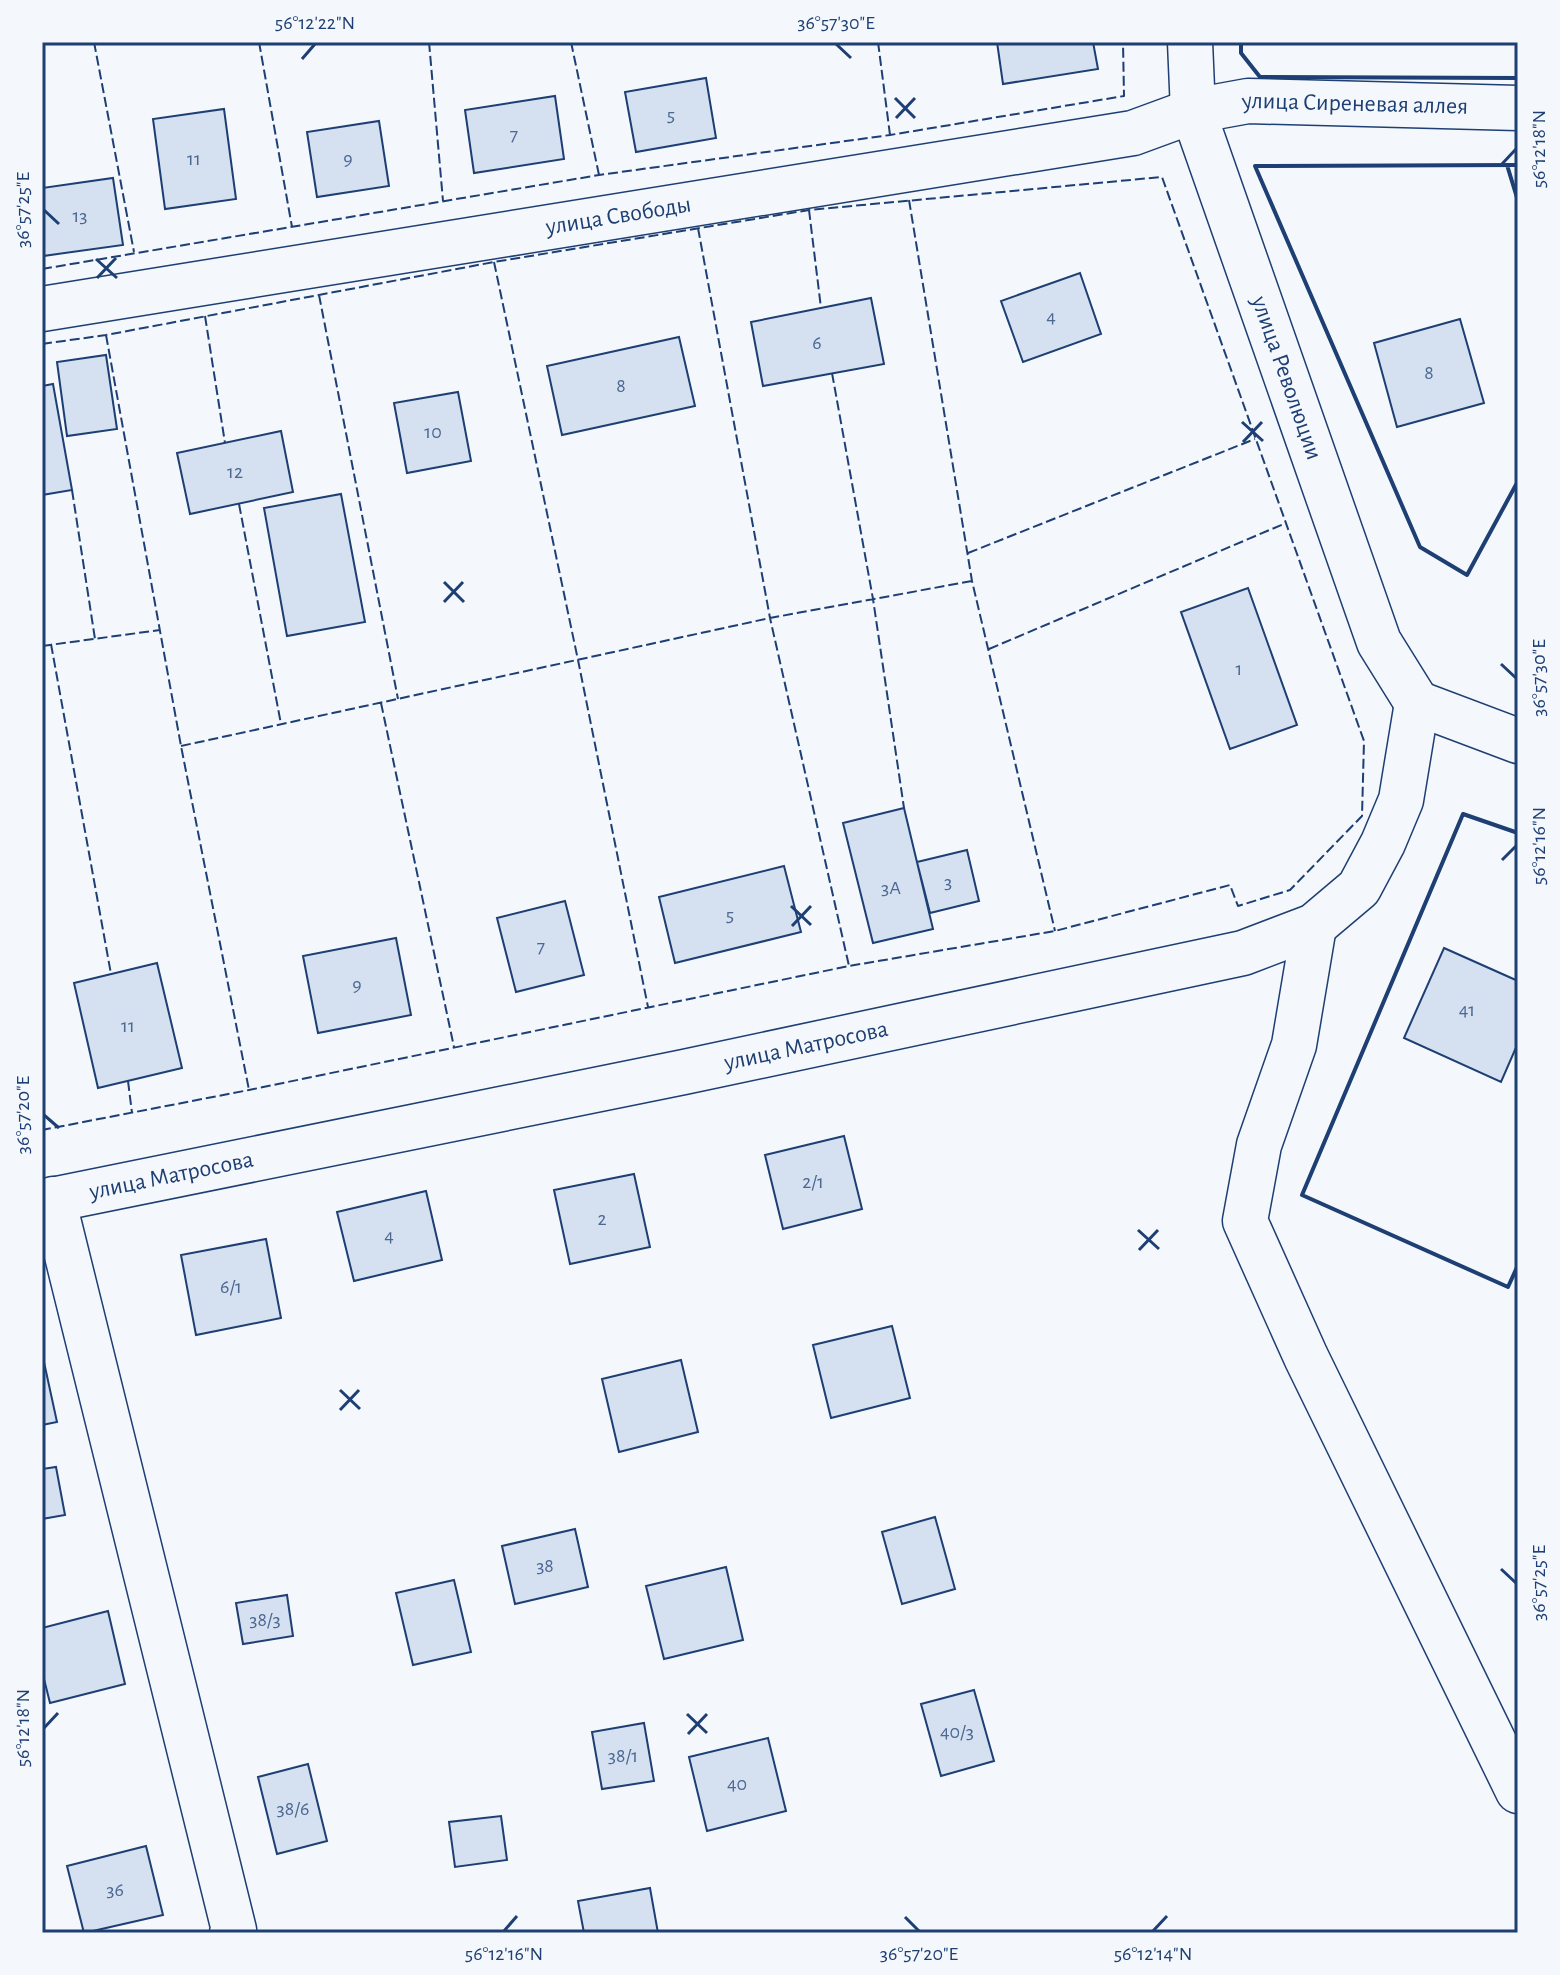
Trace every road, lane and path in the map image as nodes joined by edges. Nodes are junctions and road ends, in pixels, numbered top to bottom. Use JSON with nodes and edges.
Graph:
{"nodes":[{"id":1,"x":1190,"y":42,"type":"edge"},
{"id":2,"x":1518,"y":108,"type":"edge"},
{"id":3,"x":1193,"y":111,"type":"junction"},
{"id":4,"x":42,"y":309,"type":"edge"},
{"id":5,"x":1417,"y":703,"type":"junction"},
{"id":6,"x":1518,"y":741,"type":"edge"},
{"id":7,"x":1314,"y":926,"type":"junction"},
{"id":8,"x":47,"y":1200,"type":"edge"},
{"id":9,"x":1518,"y":1791,"type":"edge"},
{"id":10,"x":232,"y":1933,"type":"edge"}],
"edges":[{"from":1,"to":3,"type":"street","name":"улица Революции"},
{"from":2,"to":3,"type":"street","name":"улица Сиреневая аллея"},
{"from":3,"to":4,"type":"street","name":"улица Свободы"},
{"from":3,"to":5,"type":"street","name":"улица Революции"},
{"from":5,"to":6,"type":"street"},
{"from":5,"to":7,"type":"street","name":"улица Матросова"},
{"from":7,"to":8,"type":"street","name":"улица Матросова"},
{"from":7,"to":9,"type":"street"},
{"from":8,"to":10,"type":"street"}]}
